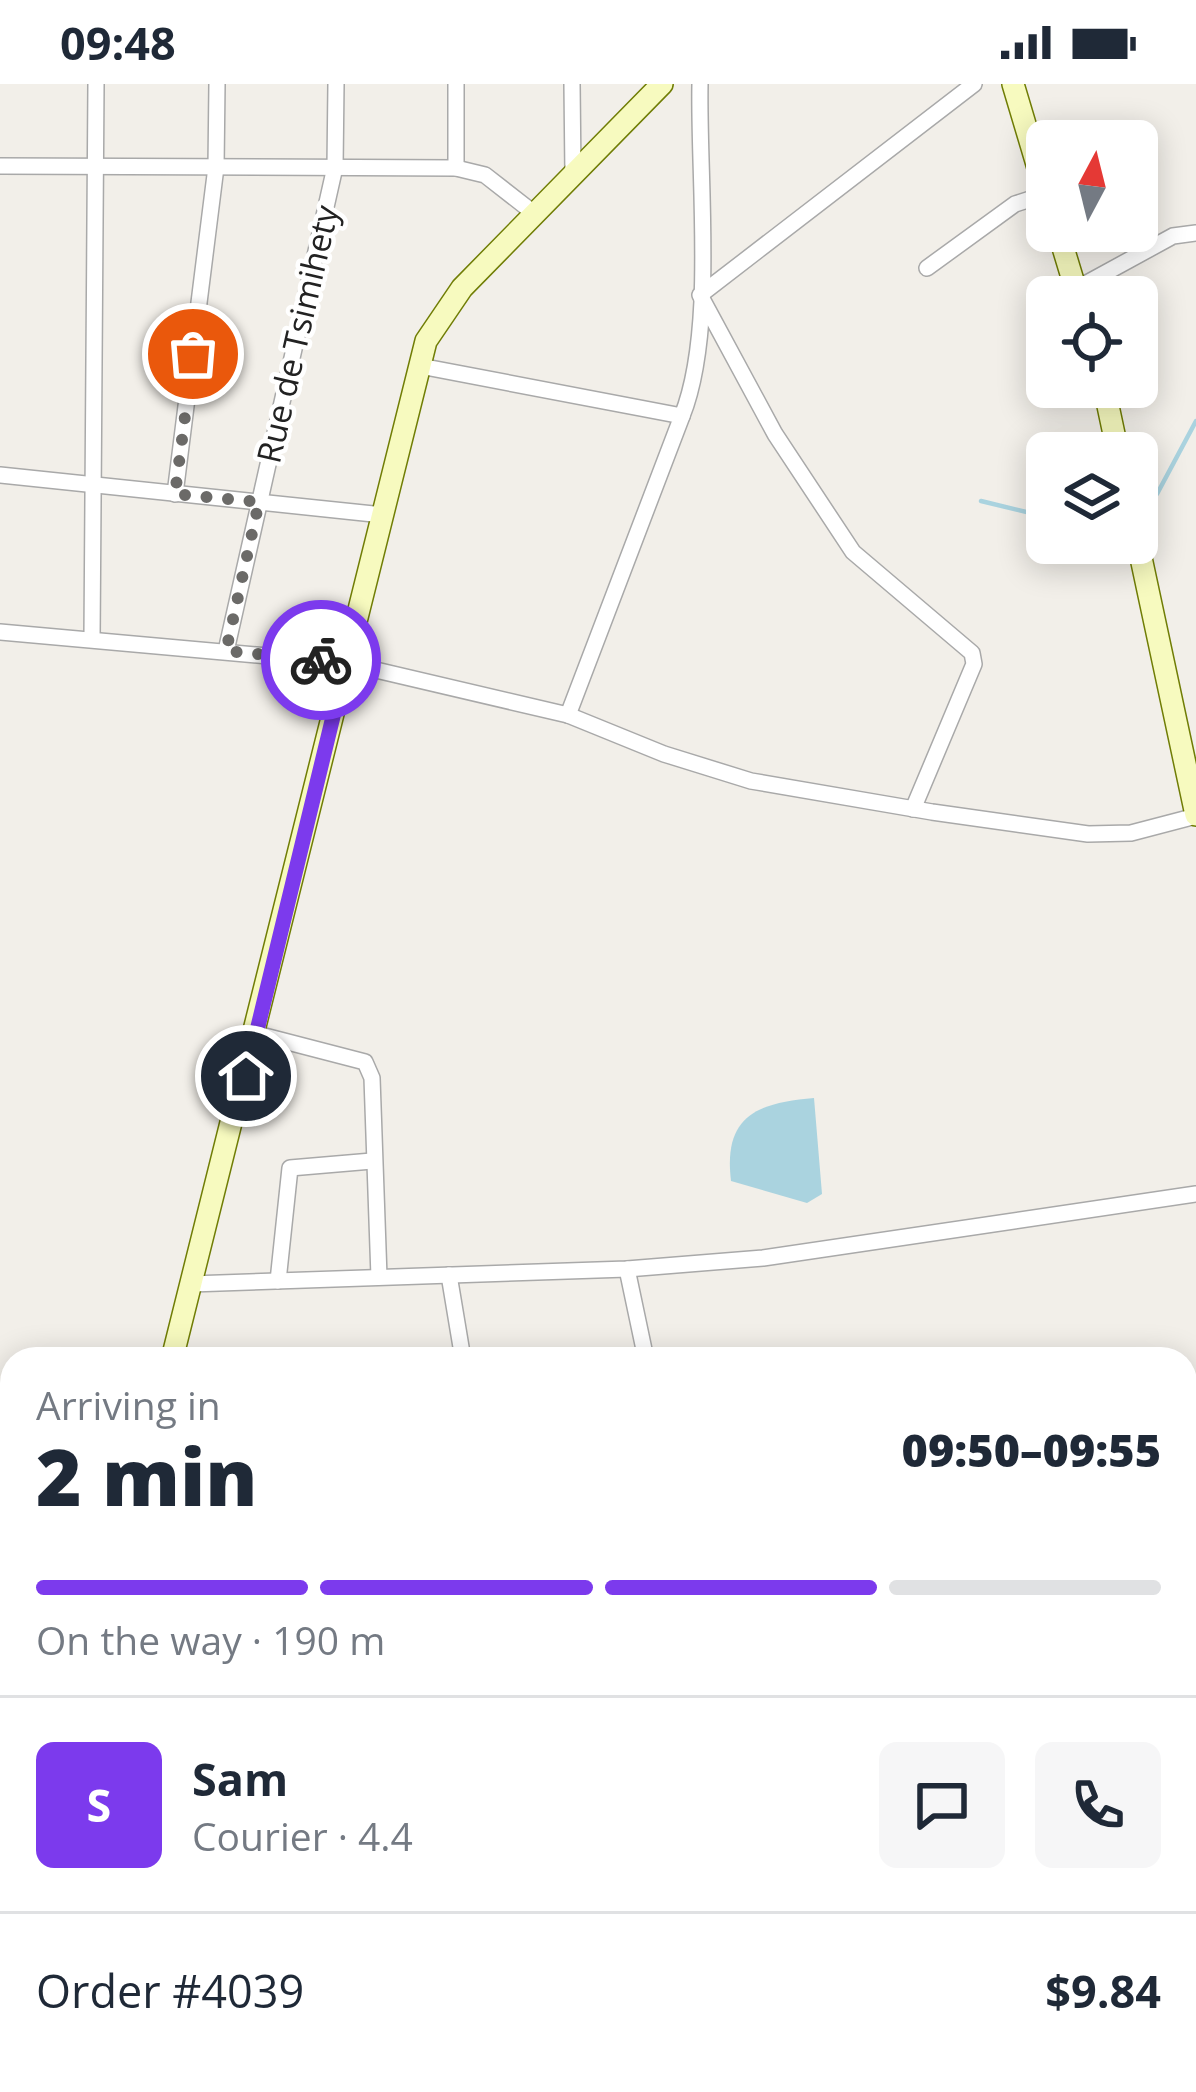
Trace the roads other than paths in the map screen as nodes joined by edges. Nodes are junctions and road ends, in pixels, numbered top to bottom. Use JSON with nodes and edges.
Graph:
{"nodes":[{"id":1,"x":96,"y":84,"type":"edge"},
{"id":2,"x":218,"y":84,"type":"edge"},
{"id":3,"x":336,"y":84,"type":"edge"},
{"id":4,"x":456,"y":84,"type":"edge"},
{"id":5,"x":572,"y":84,"type":"edge"},
{"id":6,"x":662,"y":84,"type":"edge"},
{"id":7,"x":700,"y":84,"type":"edge"},
{"id":8,"x":974,"y":84,"type":"edge"},
{"id":9,"x":1012,"y":84,"type":"edge"},
{"id":10,"x":1026,"y":130,"type":"edge"},
{"id":11,"x":0,"y":166,"type":"edge"},
{"id":12,"x":95,"y":166,"type":"junction"},
{"id":13,"x":217,"y":167,"type":"junction"},
{"id":14,"x":335,"y":167,"type":"junction"},
{"id":15,"x":456,"y":167,"type":"junction"},
{"id":16,"x":573,"y":175,"type":"junction"},
{"id":17,"x":1026,"y":201,"type":"edge"},
{"id":18,"x":535,"y":214,"type":"junction"},
{"id":19,"x":1196,"y":233,"type":"edge"},
{"id":20,"x":927,"y":268,"type":"dead end"},
{"id":21,"x":1106,"y":276,"type":"edge"},
{"id":22,"x":700,"y":295,"type":"junction"},
{"id":23,"x":420,"y":366,"type":"junction"},
{"id":24,"x":682,"y":416,"type":"junction"},
{"id":25,"x":0,"y":475,"type":"edge"},
{"id":26,"x":93,"y":485,"type":"junction"},
{"id":27,"x":175,"y":494,"type":"junction"},
{"id":28,"x":259,"y":502,"type":"junction"},
{"id":29,"x":382,"y":515,"type":"junction"},
{"id":30,"x":1143,"y":564,"type":"edge"},
{"id":31,"x":0,"y":632,"type":"edge"},
{"id":32,"x":92,"y":638,"type":"junction"},
{"id":33,"x":226,"y":651,"type":"junction"},
{"id":34,"x":346,"y":663,"type":"junction"},
{"id":35,"x":568,"y":715,"type":"junction"},
{"id":36,"x":913,"y":809,"type":"junction"},
{"id":37,"x":1196,"y":816,"type":"edge"},
{"id":38,"x":257,"y":1034,"type":"junction"},
{"id":39,"x":372,"y":1161,"type":"junction"},
{"id":40,"x":1196,"y":1194,"type":"edge"},
{"id":41,"x":627,"y":1269,"type":"junction"},
{"id":42,"x":449,"y":1275,"type":"junction"},
{"id":43,"x":379,"y":1277,"type":"junction"},
{"id":44,"x":278,"y":1281,"type":"junction"},
{"id":45,"x":191,"y":1284,"type":"junction"},
{"id":46,"x":175,"y":1347,"type":"edge"},
{"id":47,"x":461,"y":1347,"type":"edge"},
{"id":48,"x":643,"y":1347,"type":"edge"}],
"edges":[{"from":1,"to":12,"type":"street"},
{"from":2,"to":13,"type":"street"},
{"from":3,"to":14,"type":"street","name":"Rue de Tsimihety"},
{"from":4,"to":15,"type":"street"},
{"from":5,"to":16,"type":"street"},
{"from":6,"to":16,"type":"street"},
{"from":7,"to":22,"type":"street"},
{"from":8,"to":22,"type":"street"},
{"from":9,"to":10,"type":"street"},
{"from":11,"to":12,"type":"street"},
{"from":12,"to":13,"type":"street"},
{"from":12,"to":26,"type":"street"},
{"from":13,"to":14,"type":"street"},
{"from":13,"to":27,"type":"street"},
{"from":14,"to":15,"type":"street"},
{"from":14,"to":28,"type":"street","name":"Rue de Tsimihety"},
{"from":15,"to":18,"type":"street"},
{"from":16,"to":18,"type":"street"},
{"from":17,"to":20,"type":"street"},
{"from":18,"to":23,"type":"street"},
{"from":19,"to":21,"type":"street"},
{"from":22,"to":24,"type":"street"},
{"from":22,"to":36,"type":"street"},
{"from":23,"to":24,"type":"street"},
{"from":23,"to":29,"type":"street"},
{"from":24,"to":35,"type":"street"},
{"from":25,"to":26,"type":"street"},
{"from":26,"to":27,"type":"street"},
{"from":26,"to":32,"type":"street"},
{"from":27,"to":28,"type":"street"},
{"from":28,"to":29,"type":"street"},
{"from":28,"to":33,"type":"street","name":"Rue de Tsimihety"},
{"from":29,"to":34,"type":"street"},
{"from":30,"to":37,"type":"street"},
{"from":31,"to":32,"type":"street"},
{"from":32,"to":33,"type":"street"},
{"from":33,"to":34,"type":"street"},
{"from":34,"to":35,"type":"street"},
{"from":34,"to":38,"type":"street"},
{"from":35,"to":36,"type":"street"},
{"from":36,"to":37,"type":"street"},
{"from":38,"to":39,"type":"street"},
{"from":38,"to":45,"type":"street"},
{"from":39,"to":43,"type":"street"},
{"from":39,"to":44,"type":"street"},
{"from":40,"to":41,"type":"street"},
{"from":41,"to":42,"type":"street"},
{"from":41,"to":48,"type":"street"},
{"from":42,"to":43,"type":"street"},
{"from":42,"to":47,"type":"street"},
{"from":43,"to":44,"type":"street"},
{"from":44,"to":45,"type":"street"},
{"from":45,"to":46,"type":"street"}]}
